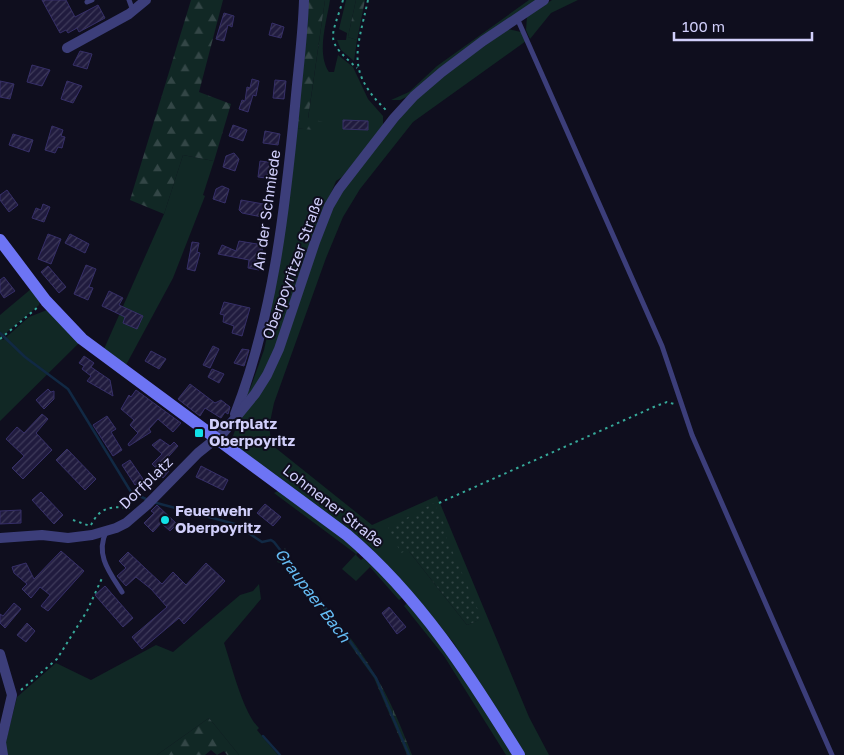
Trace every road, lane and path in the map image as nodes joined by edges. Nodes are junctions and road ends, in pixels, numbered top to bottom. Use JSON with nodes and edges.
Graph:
{"nodes":[{"id":1,"x":129,"y":0,"type":"edge"},
{"id":2,"x":146,"y":0,"type":"edge"},
{"id":3,"x":304,"y":0,"type":"edge"},
{"id":4,"x":343,"y":0,"type":"edge"},
{"id":5,"x":368,"y":0,"type":"edge"},
{"id":6,"x":544,"y":0,"type":"edge"},
{"id":7,"x":133,"y":11,"type":"junction"},
{"id":8,"x":517,"y":18,"type":"junction"},
{"id":9,"x":67,"y":48,"type":"dead end"},
{"id":10,"x":358,"y":68,"type":"junction"},
{"id":11,"x":394,"y":118,"type":"junction"},
{"id":12,"x":0,"y":240,"type":"edge"},
{"id":13,"x":41,"y":305,"type":"dead end"},
{"id":14,"x":1,"y":338,"type":"edge"},
{"id":15,"x":681,"y":405,"type":"junction"},
{"id":16,"x":233,"y":420,"type":"junction"},
{"id":17,"x":215,"y":439,"type":"junction"},
{"id":18,"x":439,"y":503,"type":"dead end"},
{"id":19,"x":147,"y":504,"type":"junction"},
{"id":20,"x":106,"y":531,"type":"junction"},
{"id":21,"x":92,"y":535,"type":"junction"},
{"id":22,"x":0,"y":538,"type":"edge"},
{"id":23,"x":106,"y":567,"type":"junction"},
{"id":24,"x":122,"y":592,"type":"dead end"},
{"id":25,"x":0,"y":654,"type":"edge"},
{"id":26,"x":12,"y":695,"type":"junction"},
{"id":27,"x":1,"y":743,"type":"edge"},
{"id":28,"x":3,"y":755,"type":"edge"},
{"id":29,"x":519,"y":755,"type":"edge"},
{"id":30,"x":832,"y":755,"type":"edge"}],
"edges":[{"from":1,"to":7,"type":"lane"},
{"from":2,"to":7,"type":"street"},
{"from":3,"to":16,"type":"street","name":"An der Schmiede"},
{"from":4,"to":10,"type":"path"},
{"from":5,"to":10,"type":"path"},
{"from":6,"to":8,"type":"street","name":"Oberpoyritzer Straße"},
{"from":7,"to":9,"type":"street"},
{"from":8,"to":11,"type":"street","name":"Oberpoyritzer Straße"},
{"from":8,"to":15,"type":"lane"},
{"from":10,"to":11,"type":"path"},
{"from":11,"to":16,"type":"street","name":"Oberpoyritzer Straße"},
{"from":12,"to":17,"type":"main road","name":"Lohmener Straße"},
{"from":13,"to":14,"type":"path"},
{"from":15,"to":18,"type":"path"},
{"from":15,"to":30,"type":"lane"},
{"from":16,"to":17,"type":"street","name":"Oberpoyritzer Straße"},
{"from":17,"to":19,"type":"street","name":"Dorfplatz"},
{"from":17,"to":29,"type":"main road","name":"Lohmener Straße"},
{"from":19,"to":20,"type":"street","name":"Dorfplatz"},
{"from":19,"to":21,"type":"path"},
{"from":20,"to":21,"type":"street","name":"Dorfplatz"},
{"from":20,"to":23,"type":"lane"},
{"from":21,"to":22,"type":"street","name":"Dorfplatz"},
{"from":23,"to":24,"type":"lane"},
{"from":23,"to":26,"type":"path"},
{"from":25,"to":26,"type":"street"},
{"from":26,"to":27,"type":"street"},
{"from":27,"to":28,"type":"street"}]}
